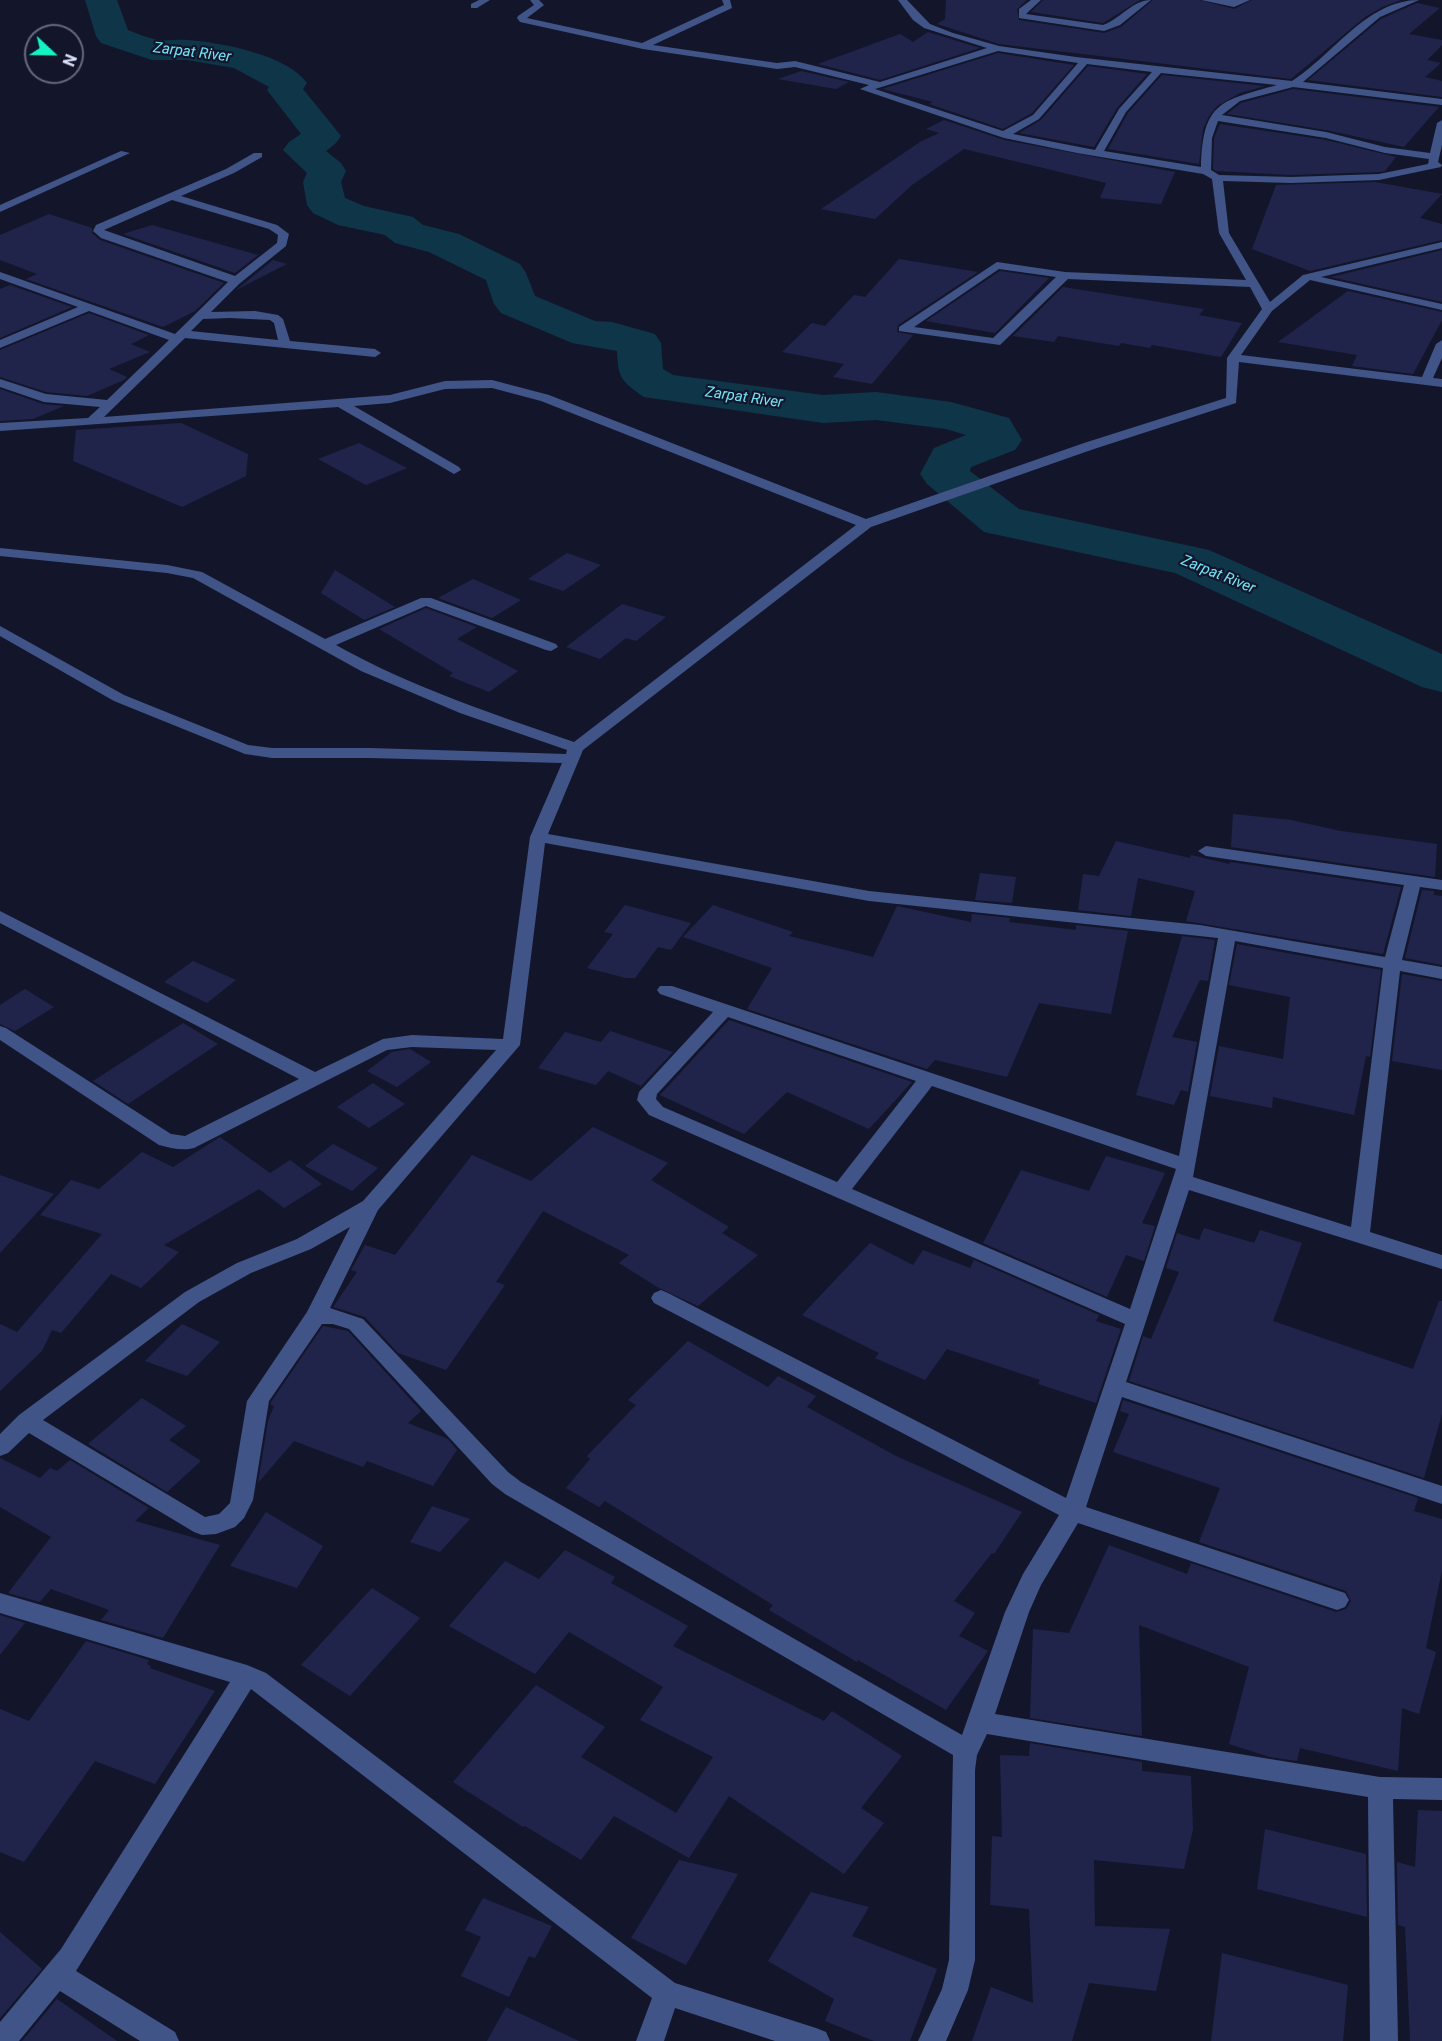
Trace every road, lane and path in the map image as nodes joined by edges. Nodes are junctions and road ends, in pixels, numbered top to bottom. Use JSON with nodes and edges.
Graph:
{"nodes":[{"id":1,"x":486,"y":0,"type":"edge"},
{"id":2,"x":534,"y":0,"type":"edge"},
{"id":3,"x":726,"y":0,"type":"edge"},
{"id":4,"x":902,"y":0,"type":"edge"},
{"id":5,"x":1037,"y":0,"type":"edge"},
{"id":6,"x":1147,"y":0,"type":"edge"},
{"id":7,"x":1205,"y":0,"type":"edge"},
{"id":8,"x":1246,"y":0,"type":"edge"},
{"id":9,"x":1414,"y":0,"type":"edge"},
{"id":10,"x":474,"y":6,"type":"dead end"},
{"id":11,"x":643,"y":46,"type":"junction"},
{"id":12,"x":999,"y":47,"type":"junction"},
{"id":13,"x":1085,"y":61,"type":"junction"},
{"id":14,"x":1159,"y":69,"type":"junction"},
{"id":15,"x":1297,"y":83,"type":"junction"},
{"id":16,"x":880,"y":85,"type":"junction"},
{"id":17,"x":1442,"y":102,"type":"edge"},
{"id":18,"x":1214,"y":117,"type":"junction"},
{"id":19,"x":1442,"y":123,"type":"edge"},
{"id":20,"x":1004,"y":135,"type":"junction"},
{"id":21,"x":124,"y":153,"type":"dead end"},
{"id":22,"x":1098,"y":153,"type":"junction"},
{"id":23,"x":258,"y":155,"type":"dead end"},
{"id":24,"x":1438,"y":163,"type":"edge"},
{"id":25,"x":1206,"y":171,"type":"junction"},
{"id":26,"x":1217,"y":178,"type":"junction"},
{"id":27,"x":171,"y":196,"type":"junction"},
{"id":28,"x":0,"y":208,"type":"edge"},
{"id":29,"x":1442,"y":245,"type":"edge"},
{"id":30,"x":0,"y":275,"type":"edge"},
{"id":31,"x":1065,"y":275,"type":"junction"},
{"id":32,"x":1307,"y":277,"type":"junction"},
{"id":33,"x":14,"y":280,"type":"junction"},
{"id":34,"x":235,"y":282,"type":"junction"},
{"id":35,"x":1252,"y":284,"type":"junction"},
{"id":36,"x":0,"y":287,"type":"edge"},
{"id":37,"x":88,"y":307,"type":"junction"},
{"id":38,"x":1442,"y":307,"type":"edge"},
{"id":39,"x":1268,"y":309,"type":"junction"},
{"id":40,"x":202,"y":316,"type":"junction"},
{"id":41,"x":180,"y":337,"type":"junction"},
{"id":42,"x":0,"y":344,"type":"edge"},
{"id":43,"x":285,"y":344,"type":"junction"},
{"id":44,"x":1442,"y":344,"type":"edge"},
{"id":45,"x":375,"y":353,"type":"dead end"},
{"id":46,"x":1233,"y":358,"type":"junction"},
{"id":47,"x":1425,"y":381,"type":"junction"},
{"id":48,"x":0,"y":383,"type":"edge"},
{"id":49,"x":1442,"y":383,"type":"edge"},
{"id":50,"x":339,"y":402,"type":"junction"},
{"id":51,"x":108,"y":404,"type":"junction"},
{"id":52,"x":92,"y":422,"type":"junction"},
{"id":53,"x":0,"y":427,"type":"edge"},
{"id":54,"x":454,"y":470,"type":"dead end"},
{"id":55,"x":866,"y":524,"type":"junction"},
{"id":56,"x":0,"y":552,"type":"edge"},
{"id":57,"x":0,"y":630,"type":"edge"},
{"id":58,"x":324,"y":645,"type":"junction"},
{"id":59,"x":551,"y":647,"type":"dead end"},
{"id":60,"x":574,"y":754,"type":"junction"},
{"id":61,"x":538,"y":837,"type":"junction"},
{"id":62,"x":1206,"y":851,"type":"dead end"},
{"id":63,"x":1413,"y":881,"type":"junction"},
{"id":64,"x":1442,"y":885,"type":"edge"},
{"id":65,"x":0,"y":916,"type":"edge"},
{"id":66,"x":1227,"y":935,"type":"junction"},
{"id":67,"x":1392,"y":964,"type":"junction"},
{"id":68,"x":1442,"y":973,"type":"edge"},
{"id":69,"x":666,"y":990,"type":"dead end"},
{"id":70,"x":725,"y":1010,"type":"junction"},
{"id":71,"x":0,"y":1032,"type":"edge"},
{"id":72,"x":511,"y":1045,"type":"junction"},
{"id":73,"x":928,"y":1078,"type":"junction"},
{"id":74,"x":316,"y":1080,"type":"junction"},
{"id":75,"x":1185,"y":1173,"type":"junction"},
{"id":76,"x":840,"y":1191,"type":"junction"},
{"id":77,"x":370,"y":1206,"type":"junction"},
{"id":78,"x":1360,"y":1237,"type":"junction"},
{"id":79,"x":1442,"y":1262,"type":"edge"},
{"id":80,"x":661,"y":1298,"type":"dead end"},
{"id":81,"x":316,"y":1316,"type":"junction"},
{"id":82,"x":1136,"y":1320,"type":"junction"},
{"id":83,"x":1114,"y":1386,"type":"junction"},
{"id":84,"x":27,"y":1421,"type":"junction"},
{"id":85,"x":0,"y":1447,"type":"edge"},
{"id":86,"x":1442,"y":1495,"type":"edge"},
{"id":87,"x":1073,"y":1512,"type":"junction"},
{"id":88,"x":1337,"y":1600,"type":"dead end"},
{"id":89,"x":0,"y":1603,"type":"edge"},
{"id":90,"x":247,"y":1675,"type":"junction"},
{"id":91,"x":980,"y":1722,"type":"junction"},
{"id":92,"x":967,"y":1751,"type":"junction"},
{"id":93,"x":1380,"y":1788,"type":"junction"},
{"id":94,"x":1442,"y":1789,"type":"edge"},
{"id":95,"x":58,"y":1975,"type":"junction"},
{"id":96,"x":667,"y":1993,"type":"junction"},
{"id":97,"x":2,"y":2041,"type":"edge"},
{"id":98,"x":165,"y":2041,"type":"edge"},
{"id":99,"x":650,"y":2041,"type":"edge"},
{"id":100,"x":816,"y":2041,"type":"edge"},
{"id":101,"x":932,"y":2041,"type":"edge"},
{"id":102,"x":1384,"y":2041,"type":"edge"}],
"edges":[{"from":1,"to":10,"type":"street"},
{"from":2,"to":11,"type":"street"},
{"from":3,"to":11,"type":"street"},
{"from":4,"to":12,"type":"street"},
{"from":5,"to":6,"type":"street"},
{"from":7,"to":8,"type":"street"},
{"from":9,"to":15,"type":"street"},
{"from":11,"to":16,"type":"street"},
{"from":12,"to":13,"type":"street"},
{"from":12,"to":16,"type":"street"},
{"from":13,"to":14,"type":"street"},
{"from":13,"to":20,"type":"street"},
{"from":14,"to":15,"type":"street"},
{"from":14,"to":22,"type":"street"},
{"from":15,"to":17,"type":"street"},
{"from":15,"to":18,"type":"street"},
{"from":16,"to":20,"type":"street"},
{"from":18,"to":24,"type":"street"},
{"from":18,"to":25,"type":"street"},
{"from":19,"to":24,"type":"street"},
{"from":20,"to":22,"type":"street"},
{"from":21,"to":28,"type":"street"},
{"from":22,"to":25,"type":"street"},
{"from":23,"to":27,"type":"street"},
{"from":24,"to":26,"type":"street"},
{"from":25,"to":26,"type":"street"},
{"from":26,"to":35,"type":"street"},
{"from":27,"to":34,"type":"street"},
{"from":27,"to":34,"type":"street"},
{"from":29,"to":32,"type":"street"},
{"from":30,"to":33,"type":"street"},
{"from":31,"to":31,"type":"street"},
{"from":31,"to":35,"type":"street"},
{"from":32,"to":38,"type":"street"},
{"from":32,"to":39,"type":"street"},
{"from":33,"to":36,"type":"street"},
{"from":33,"to":37,"type":"street"},
{"from":34,"to":40,"type":"street"},
{"from":35,"to":39,"type":"street"},
{"from":37,"to":41,"type":"street"},
{"from":37,"to":42,"type":"street"},
{"from":39,"to":46,"type":"street"},
{"from":40,"to":41,"type":"street"},
{"from":40,"to":43,"type":"street"},
{"from":41,"to":43,"type":"street"},
{"from":41,"to":51,"type":"street"},
{"from":43,"to":45,"type":"street"},
{"from":44,"to":47,"type":"street"},
{"from":46,"to":47,"type":"street"},
{"from":46,"to":55,"type":"street"},
{"from":47,"to":49,"type":"street"},
{"from":48,"to":51,"type":"street"},
{"from":50,"to":52,"type":"street"},
{"from":50,"to":54,"type":"street"},
{"from":50,"to":55,"type":"street"},
{"from":51,"to":52,"type":"street"},
{"from":52,"to":53,"type":"street"},
{"from":55,"to":60,"type":"street"},
{"from":56,"to":58,"type":"street"},
{"from":57,"to":60,"type":"street"},
{"from":58,"to":59,"type":"street"},
{"from":58,"to":60,"type":"street"},
{"from":60,"to":61,"type":"street"},
{"from":61,"to":66,"type":"street"},
{"from":61,"to":72,"type":"street"},
{"from":62,"to":63,"type":"street"},
{"from":63,"to":64,"type":"street"},
{"from":63,"to":67,"type":"street"},
{"from":65,"to":74,"type":"street"},
{"from":66,"to":67,"type":"street"},
{"from":66,"to":75,"type":"street"},
{"from":67,"to":68,"type":"street"},
{"from":67,"to":78,"type":"street"},
{"from":69,"to":70,"type":"street"},
{"from":70,"to":73,"type":"street"},
{"from":70,"to":76,"type":"street"},
{"from":71,"to":74,"type":"street"},
{"from":72,"to":74,"type":"street"},
{"from":72,"to":77,"type":"street"},
{"from":73,"to":75,"type":"street"},
{"from":73,"to":76,"type":"street"},
{"from":75,"to":78,"type":"street"},
{"from":75,"to":82,"type":"street"},
{"from":76,"to":82,"type":"street"},
{"from":77,"to":81,"type":"street"},
{"from":77,"to":84,"type":"street"},
{"from":78,"to":79,"type":"street"},
{"from":80,"to":87,"type":"street"},
{"from":81,"to":84,"type":"street"},
{"from":81,"to":92,"type":"street"},
{"from":82,"to":83,"type":"street"},
{"from":83,"to":86,"type":"street"},
{"from":83,"to":87,"type":"street"},
{"from":84,"to":85,"type":"street"},
{"from":87,"to":88,"type":"street"},
{"from":87,"to":91,"type":"street"},
{"from":89,"to":90,"type":"street"},
{"from":90,"to":95,"type":"street"},
{"from":90,"to":96,"type":"street"},
{"from":91,"to":92,"type":"street"},
{"from":91,"to":93,"type":"street"},
{"from":92,"to":101,"type":"street"},
{"from":93,"to":94,"type":"street"},
{"from":93,"to":102,"type":"street"},
{"from":95,"to":97,"type":"street"},
{"from":95,"to":98,"type":"street"},
{"from":96,"to":99,"type":"street"},
{"from":96,"to":100,"type":"street"}]}
